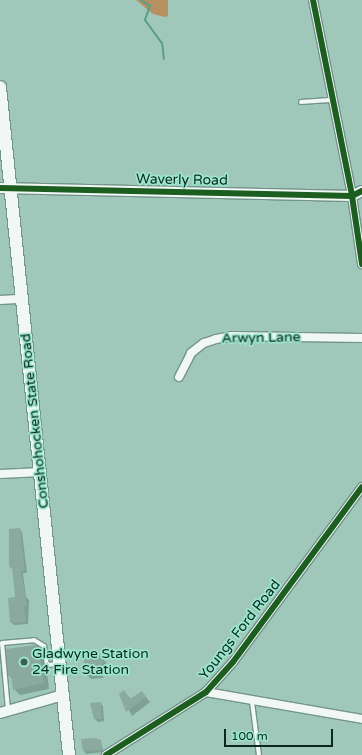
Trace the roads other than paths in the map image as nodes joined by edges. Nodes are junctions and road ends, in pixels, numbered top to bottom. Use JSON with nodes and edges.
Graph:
{"nodes":[{"id":1,"x":313,"y":0,"type":"edge"},
{"id":2,"x":0,"y":87,"type":"edge"},
{"id":3,"x":333,"y":100,"type":"junction"},
{"id":4,"x":301,"y":102,"type":"dead end"},
{"id":5,"x":5,"y":189,"type":"edge"},
{"id":6,"x":362,"y":191,"type":"edge"},
{"id":7,"x":352,"y":196,"type":"junction"},
{"id":8,"x":362,"y":264,"type":"edge"},
{"id":9,"x":0,"y":300,"type":"edge"},
{"id":10,"x":22,"y":300,"type":"junction"},
{"id":11,"x":362,"y":338,"type":"edge"},
{"id":12,"x":179,"y":377,"type":"dead end"},
{"id":13,"x":41,"y":472,"type":"junction"},
{"id":14,"x":0,"y":474,"type":"edge"},
{"id":15,"x":362,"y":488,"type":"edge"},
{"id":16,"x":60,"y":664,"type":"junction"},
{"id":17,"x":206,"y":692,"type":"junction"},
{"id":18,"x":63,"y":695,"type":"junction"},
{"id":19,"x":252,"y":702,"type":"junction"},
{"id":20,"x":4,"y":712,"type":"edge"},
{"id":21,"x":362,"y":719,"type":"edge"},
{"id":22,"x":69,"y":755,"type":"edge"},
{"id":23,"x":106,"y":755,"type":"edge"},
{"id":24,"x":259,"y":755,"type":"edge"}],
"edges":[{"from":1,"to":3,"type":"street"},
{"from":2,"to":5,"type":"main road","name":"Conshohocken State Road"},
{"from":3,"to":4,"type":"lane"},
{"from":3,"to":7,"type":"street"},
{"from":5,"to":7,"type":"street","name":"Waverly Road"},
{"from":5,"to":10,"type":"main road","name":"Conshohocken State Road"},
{"from":6,"to":7,"type":"street","name":"Waverly Road"},
{"from":7,"to":8,"type":"street"},
{"from":9,"to":10,"type":"street"},
{"from":10,"to":13,"type":"main road","name":"Conshohocken State Road"},
{"from":11,"to":12,"type":"street","name":"Arwyn Lane"},
{"from":13,"to":14,"type":"street"},
{"from":13,"to":16,"type":"main road","name":"Conshohocken State Road"},
{"from":15,"to":17,"type":"street","name":"Youngs Ford Road"},
{"from":16,"to":18,"type":"main road","name":"Conshohocken State Road"},
{"from":16,"to":20,"type":"lane"},
{"from":17,"to":19,"type":"street"},
{"from":17,"to":23,"type":"street","name":"Youngs Ford Road"},
{"from":18,"to":20,"type":"street"},
{"from":18,"to":22,"type":"main road","name":"Conshohocken State Road"},
{"from":19,"to":21,"type":"street"},
{"from":19,"to":24,"type":"lane"}]}
